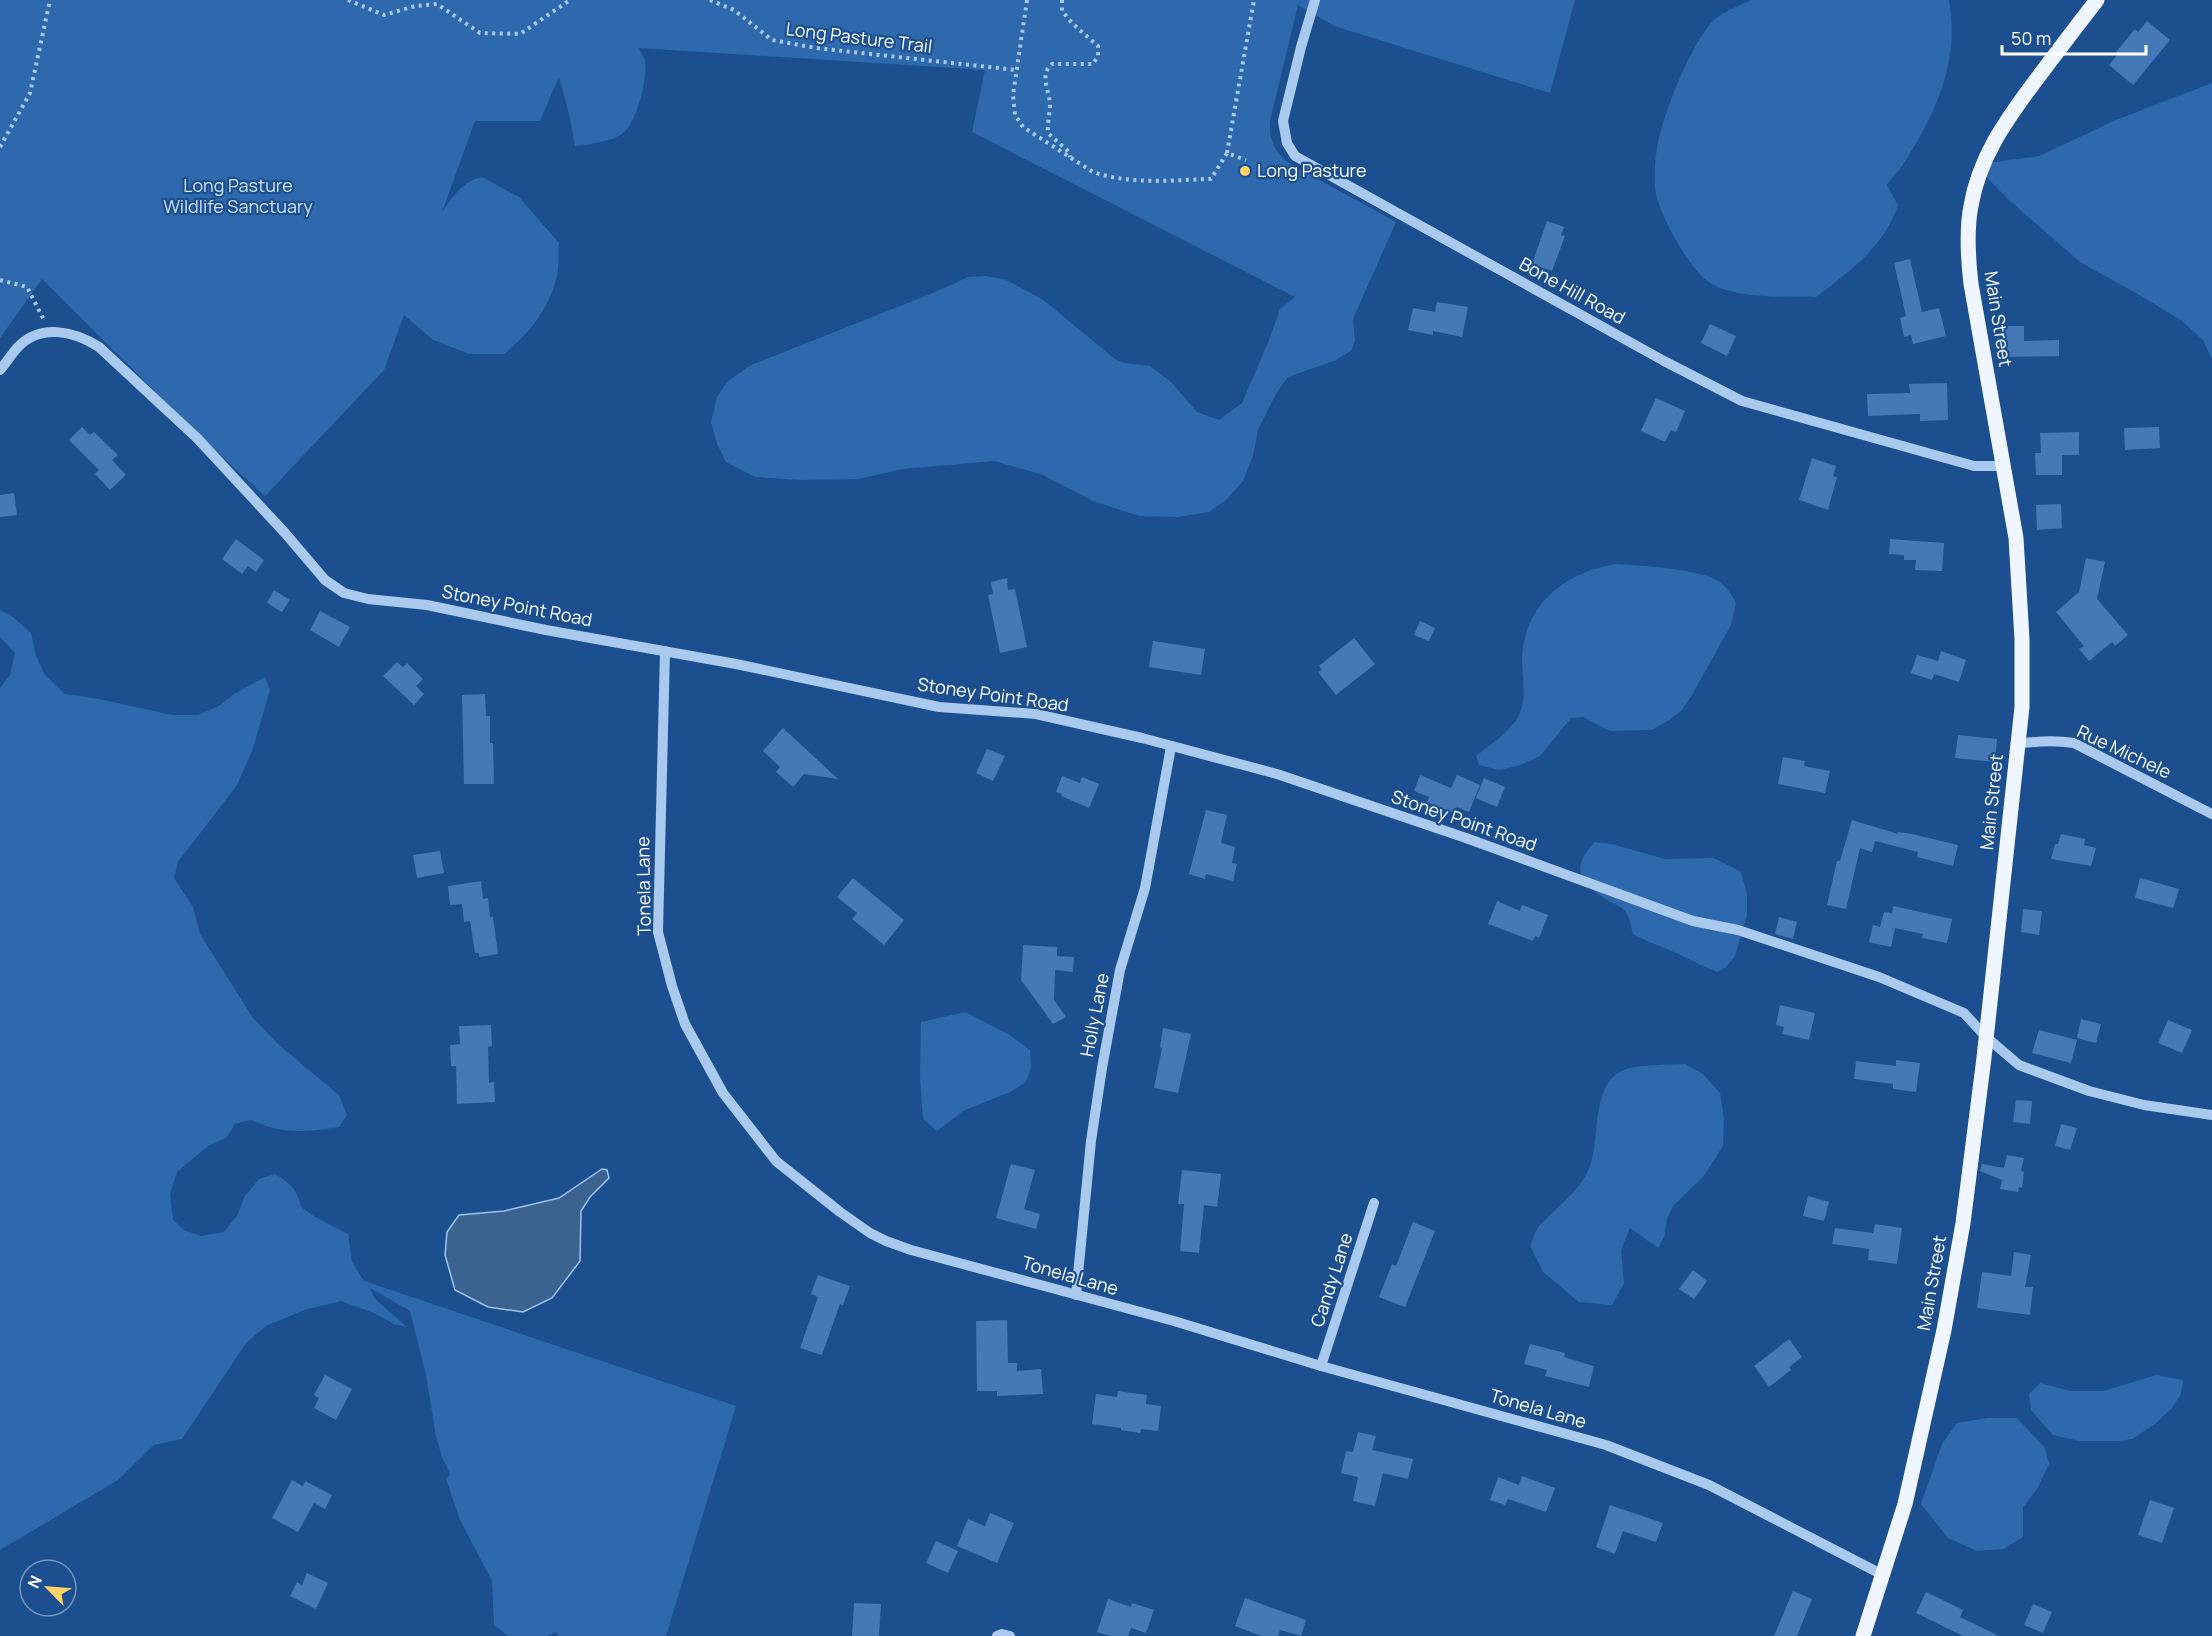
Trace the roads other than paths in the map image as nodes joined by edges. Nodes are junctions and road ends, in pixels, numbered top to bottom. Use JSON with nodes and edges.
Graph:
{"nodes":[{"id":1,"x":1315,"y":0,"type":"edge"},
{"id":2,"x":2097,"y":0,"type":"edge"},
{"id":3,"x":0,"y":370,"type":"edge"},
{"id":4,"x":2003,"y":466,"type":"junction"},
{"id":5,"x":665,"y":651,"type":"junction"},
{"id":6,"x":2018,"y":744,"type":"junction"},
{"id":7,"x":1171,"y":747,"type":"junction"},
{"id":8,"x":2212,"y":814,"type":"edge"},
{"id":9,"x":1985,"y":1035,"type":"junction"},
{"id":10,"x":2212,"y":1115,"type":"edge"},
{"id":11,"x":1374,"y":1203,"type":"dead end"},
{"id":12,"x":1076,"y":1295,"type":"junction"},
{"id":13,"x":1322,"y":1366,"type":"junction"},
{"id":14,"x":1881,"y":1574,"type":"junction"},
{"id":15,"x":997,"y":1636,"type":"edge"},
{"id":16,"x":1010,"y":1636,"type":"edge"},
{"id":17,"x":1863,"y":1636,"type":"edge"}],
"edges":[{"from":1,"to":4,"type":"street","name":"Bone Hill Road"},
{"from":2,"to":4,"type":"main road","name":"Main Street"},
{"from":3,"to":5,"type":"street","name":"Stoney Point Road"},
{"from":4,"to":6,"type":"main road","name":"Main Street"},
{"from":5,"to":7,"type":"street","name":"Stoney Point Road"},
{"from":5,"to":12,"type":"street","name":"Tonela Lane"},
{"from":6,"to":8,"type":"street","name":"Rue Michele"},
{"from":6,"to":9,"type":"main road","name":"Main Street"},
{"from":7,"to":9,"type":"street","name":"Stoney Point Road"},
{"from":7,"to":12,"type":"street","name":"Holly Lane"},
{"from":9,"to":10,"type":"street","name":"Stoney Point Road"},
{"from":9,"to":14,"type":"main road","name":"Main Street"},
{"from":11,"to":13,"type":"street","name":"Candy Lane"},
{"from":12,"to":13,"type":"street","name":"Tonela Lane"},
{"from":13,"to":14,"type":"street","name":"Tonela Lane"},
{"from":14,"to":17,"type":"main road","name":"Main Street"},
{"from":15,"to":16,"type":"street"}]}
